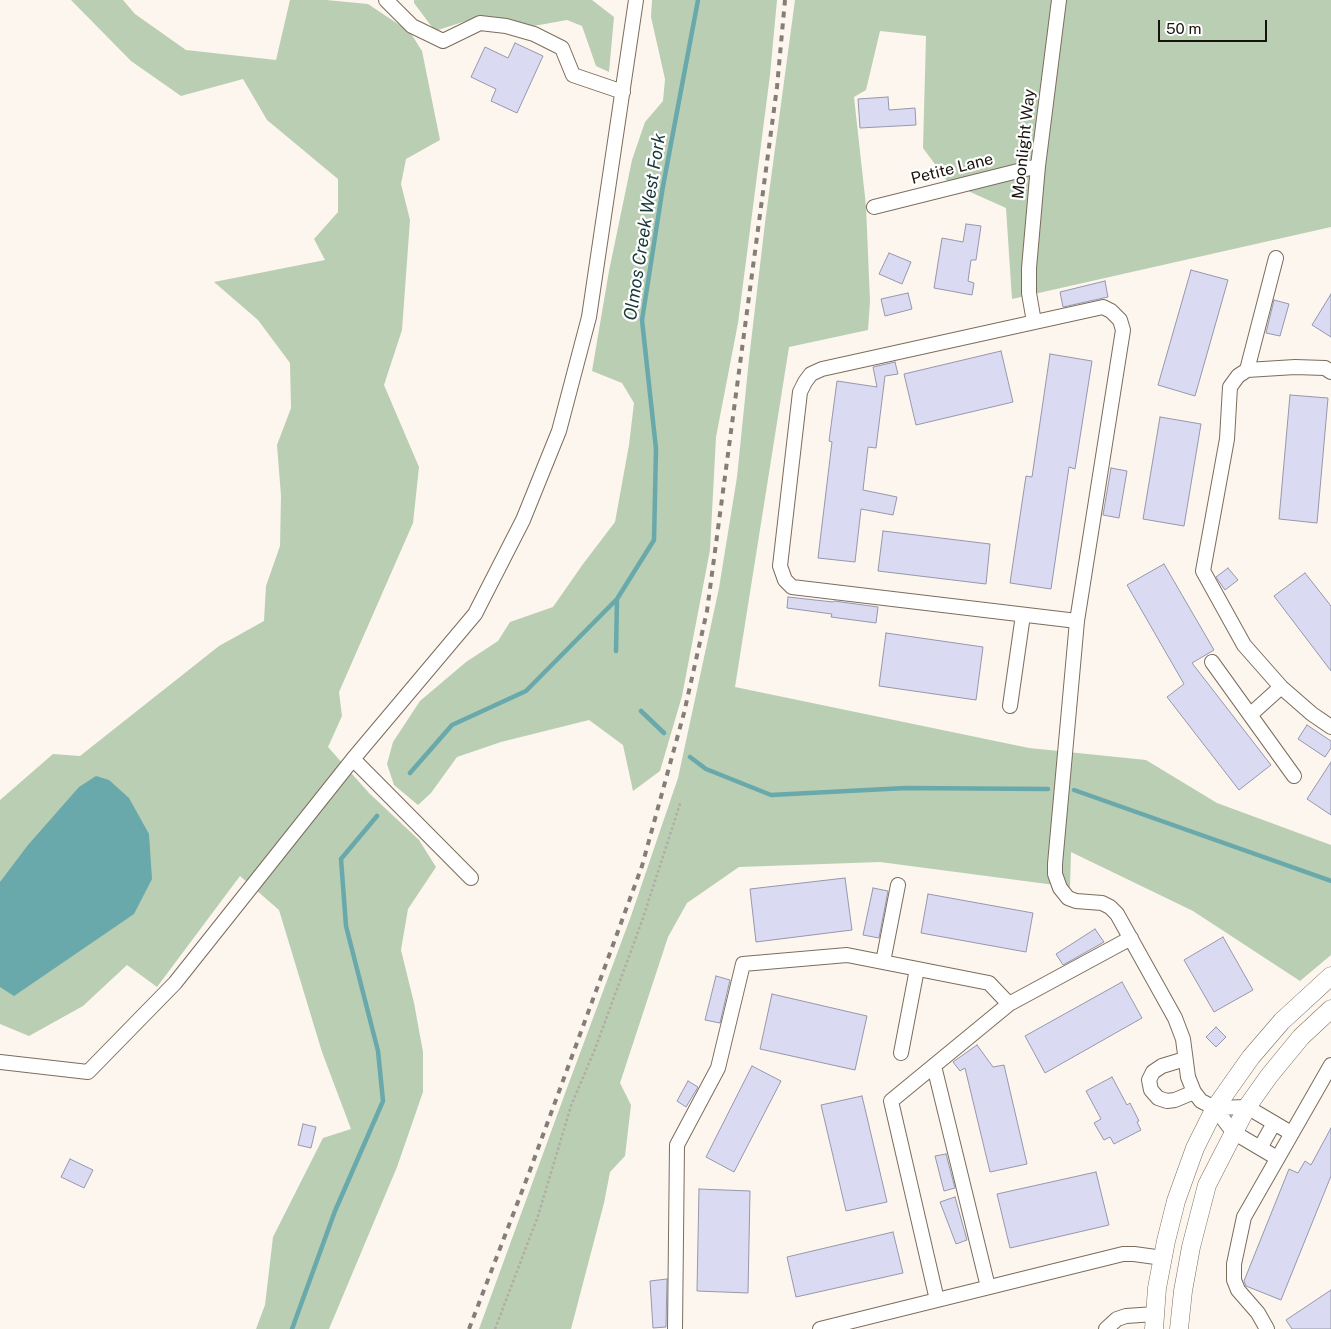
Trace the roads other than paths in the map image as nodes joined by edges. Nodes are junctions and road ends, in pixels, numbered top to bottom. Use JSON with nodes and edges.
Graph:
{"nodes":[{"id":1,"x":386,"y":0,"type":"edge"},
{"id":2,"x":636,"y":0,"type":"edge"},
{"id":3,"x":1059,"y":0,"type":"edge"},
{"id":4,"x":623,"y":92,"type":"junction"},
{"id":5,"x":1038,"y":166,"type":"junction"},
{"id":6,"x":874,"y":207,"type":"dead end"},
{"id":7,"x":1276,"y":258,"type":"dead end"},
{"id":8,"x":1034,"y":322,"type":"junction"},
{"id":9,"x":1247,"y":370,"type":"junction"},
{"id":10,"x":1331,"y":372,"type":"edge"},
{"id":11,"x":1023,"y":615,"type":"junction"},
{"id":12,"x":1077,"y":621,"type":"junction"},
{"id":13,"x":1212,"y":662,"type":"dead end"},
{"id":14,"x":1281,"y":687,"type":"junction"},
{"id":15,"x":1010,"y":706,"type":"dead end"},
{"id":16,"x":1250,"y":715,"type":"junction"},
{"id":17,"x":1331,"y":727,"type":"edge"},
{"id":18,"x":353,"y":759,"type":"junction"},
{"id":19,"x":1294,"y":776,"type":"dead end"},
{"id":20,"x":471,"y":878,"type":"dead end"},
{"id":21,"x":898,"y":885,"type":"dead end"},
{"id":22,"x":1131,"y":938,"type":"junction"},
{"id":23,"x":883,"y":962,"type":"junction"},
{"id":24,"x":917,"y":969,"type":"junction"},
{"id":25,"x":1331,"y":976,"type":"edge"},
{"id":26,"x":1010,"y":1004,"type":"junction"},
{"id":27,"x":1331,"y":1009,"type":"edge"},
{"id":28,"x":901,"y":1053,"type":"dead end"},
{"id":29,"x":1185,"y":1058,"type":"junction"},
{"id":30,"x":0,"y":1062,"type":"edge"},
{"id":31,"x":1331,"y":1065,"type":"edge"},
{"id":32,"x":934,"y":1066,"type":"junction"},
{"id":33,"x":1194,"y":1092,"type":"junction"},
{"id":34,"x":1247,"y":1107,"type":"junction"},
{"id":35,"x":1215,"y":1108,"type":"junction"},
{"id":36,"x":1274,"y":1123,"type":"junction"},
{"id":37,"x":1233,"y":1132,"type":"junction"},
{"id":38,"x":1292,"y":1133,"type":"junction"},
{"id":39,"x":1260,"y":1148,"type":"junction"},
{"id":40,"x":1277,"y":1158,"type":"junction"},
{"id":41,"x":1163,"y":1258,"type":"junction"},
{"id":42,"x":988,"y":1288,"type":"junction"},
{"id":43,"x":937,"y":1300,"type":"junction"},
{"id":44,"x":1155,"y":1322,"type":"edge"},
{"id":45,"x":675,"y":1329,"type":"edge"},
{"id":46,"x":820,"y":1329,"type":"edge"},
{"id":47,"x":1106,"y":1329,"type":"edge"},
{"id":48,"x":1179,"y":1329,"type":"edge"},
{"id":49,"x":1267,"y":1329,"type":"edge"}],
"edges":[{"from":1,"to":4,"type":"street"},
{"from":2,"to":4,"type":"street"},
{"from":3,"to":5,"type":"street","name":"Moonlight Way"},
{"from":4,"to":18,"type":"street"},
{"from":5,"to":6,"type":"street","name":"Petite Lane"},
{"from":5,"to":8,"type":"street","name":"Moonlight Way"},
{"from":7,"to":9,"type":"street"},
{"from":8,"to":11,"type":"street"},
{"from":8,"to":12,"type":"street"},
{"from":9,"to":10,"type":"street"},
{"from":9,"to":14,"type":"street"},
{"from":11,"to":12,"type":"street"},
{"from":11,"to":15,"type":"street"},
{"from":12,"to":22,"type":"street"},
{"from":13,"to":16,"type":"street"},
{"from":14,"to":16,"type":"street"},
{"from":14,"to":17,"type":"street"},
{"from":16,"to":19,"type":"street"},
{"from":18,"to":20,"type":"street"},
{"from":18,"to":30,"type":"street"},
{"from":21,"to":23,"type":"street"},
{"from":22,"to":26,"type":"street"},
{"from":22,"to":29,"type":"street"},
{"from":23,"to":24,"type":"street"},
{"from":23,"to":45,"type":"street"},
{"from":24,"to":26,"type":"street"},
{"from":24,"to":28,"type":"street"},
{"from":25,"to":35,"type":"main road"},
{"from":26,"to":32,"type":"street"},
{"from":27,"to":34,"type":"main road"},
{"from":29,"to":33,"type":"street"},
{"from":29,"to":33,"type":"street"},
{"from":31,"to":38,"type":"street"},
{"from":32,"to":42,"type":"street"},
{"from":32,"to":43,"type":"street"},
{"from":33,"to":35,"type":"street"},
{"from":34,"to":35,"type":"street"},
{"from":34,"to":36,"type":"street"},
{"from":34,"to":37,"type":"main road"},
{"from":35,"to":37,"type":"street"},
{"from":35,"to":41,"type":"main road"},
{"from":36,"to":38,"type":"street"},
{"from":36,"to":39,"type":"street"},
{"from":37,"to":39,"type":"street"},
{"from":37,"to":48,"type":"main road"},
{"from":38,"to":40,"type":"street"},
{"from":39,"to":40,"type":"street"},
{"from":40,"to":49,"type":"street"},
{"from":41,"to":42,"type":"street"},
{"from":41,"to":44,"type":"main road"},
{"from":42,"to":43,"type":"street"},
{"from":43,"to":46,"type":"street"},
{"from":44,"to":47,"type":"street"}]}
